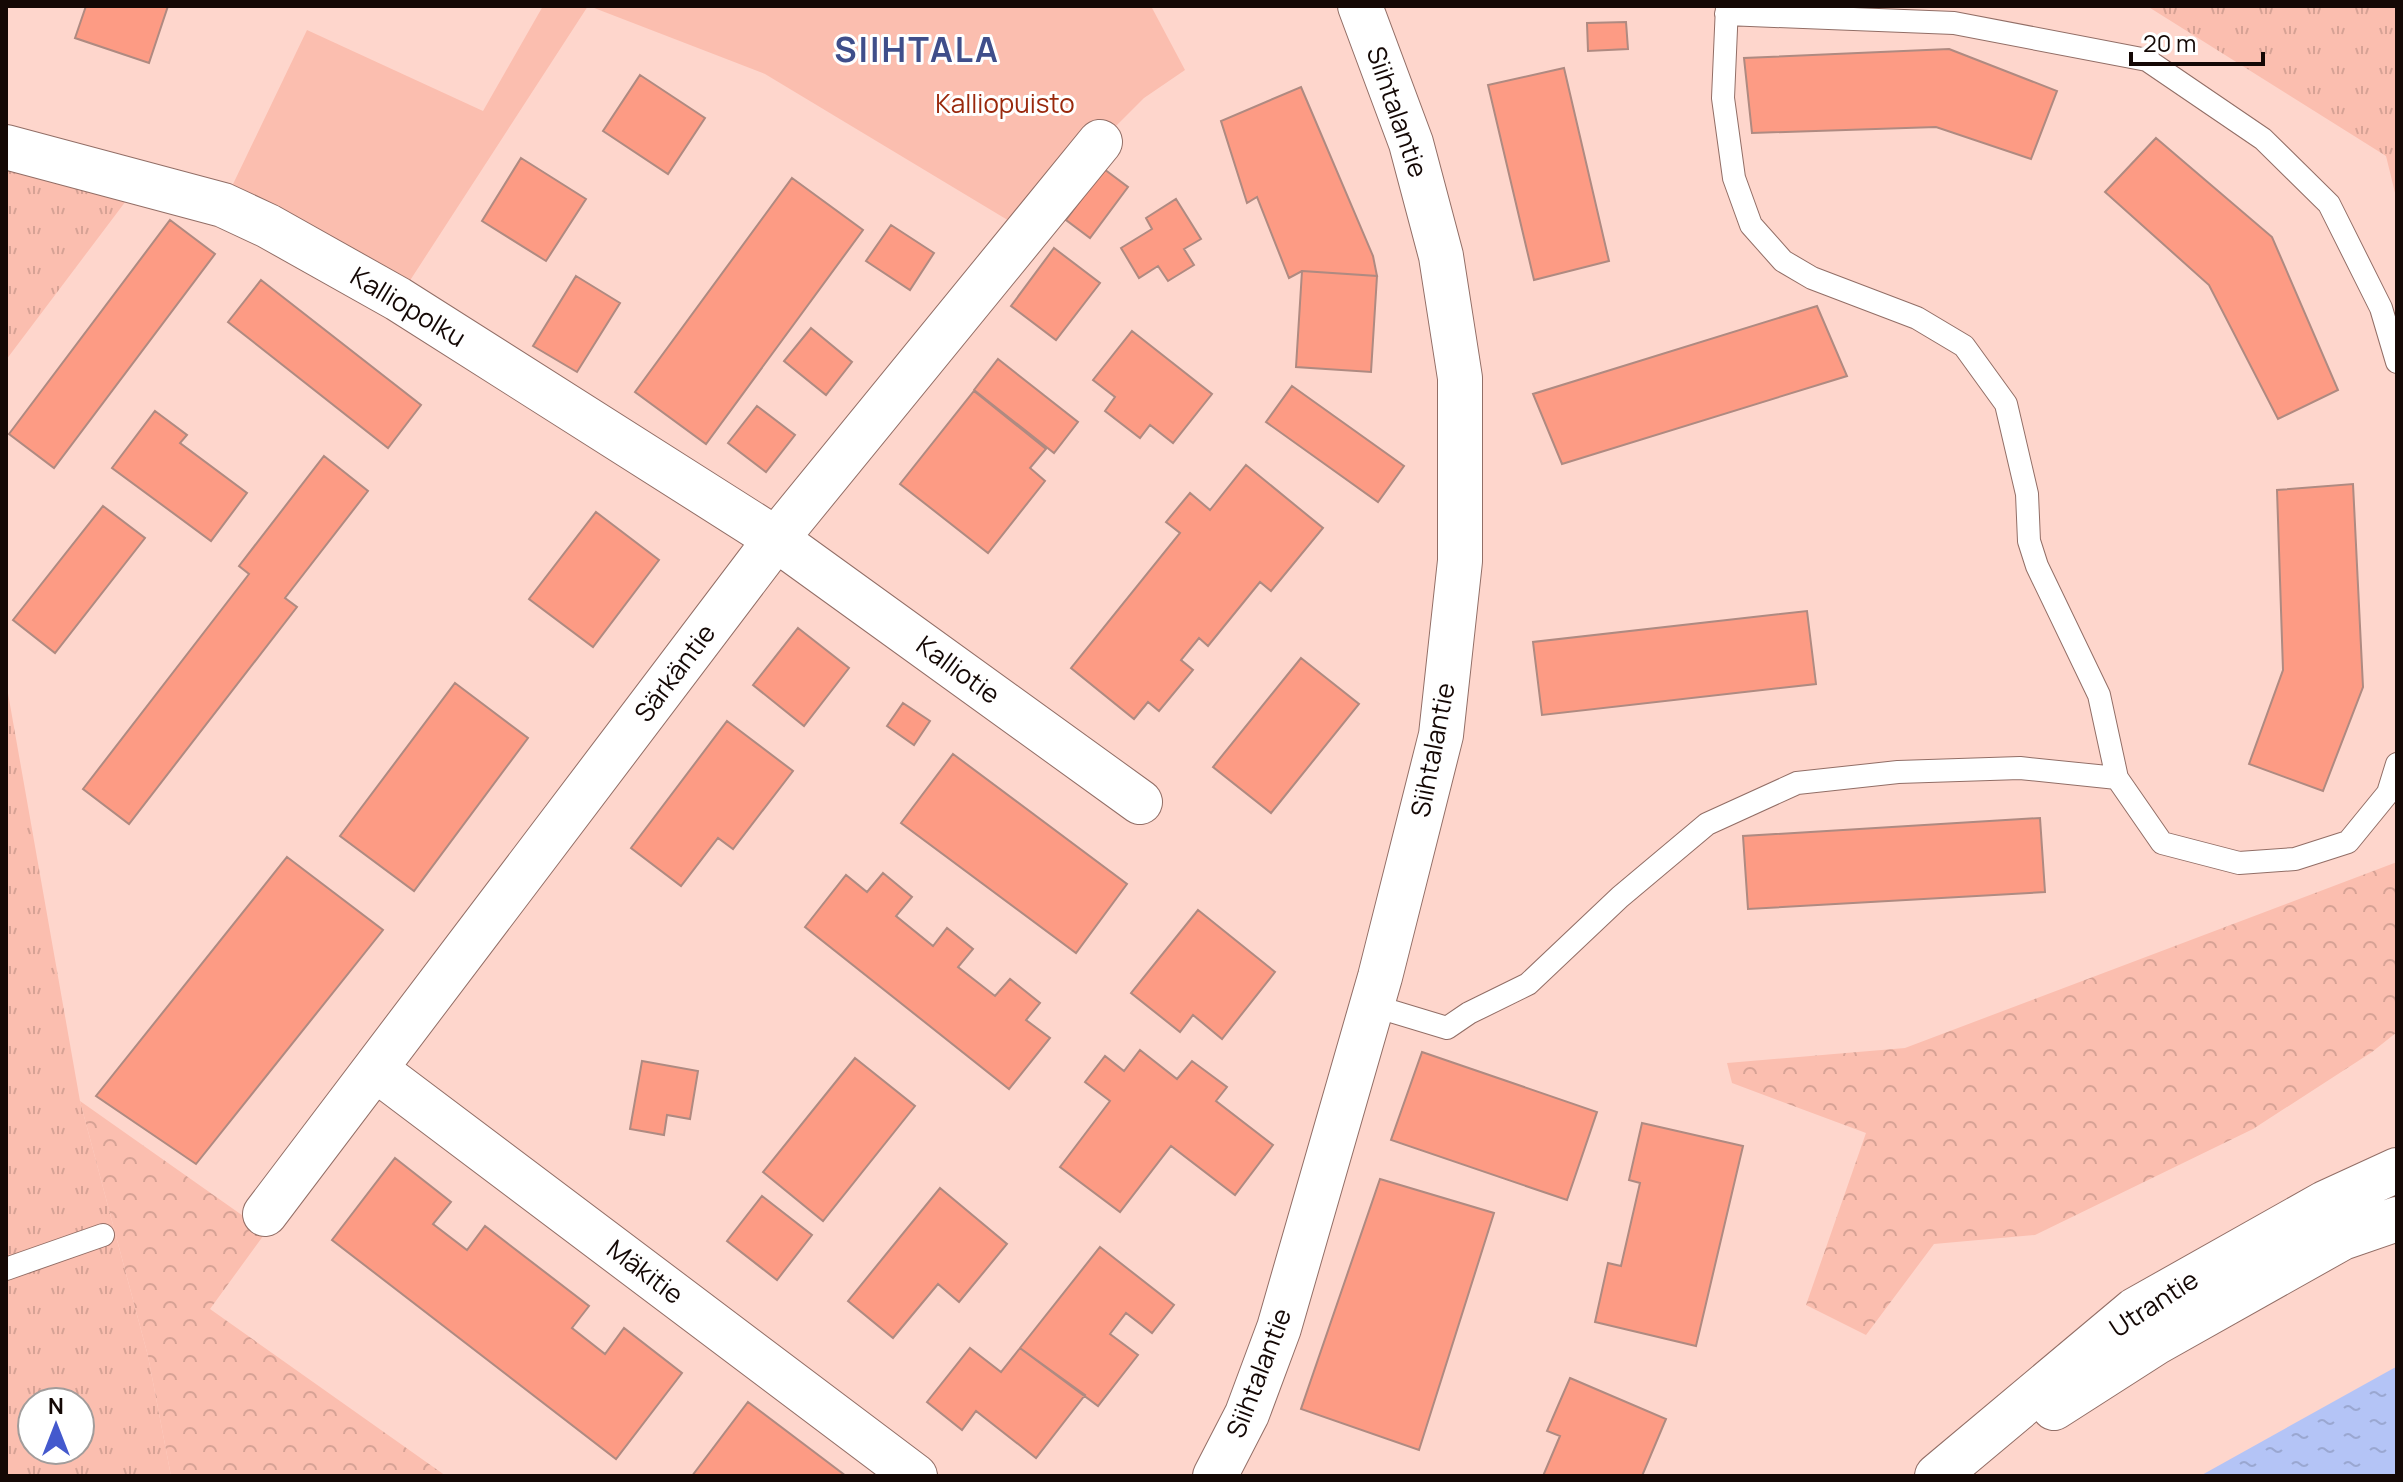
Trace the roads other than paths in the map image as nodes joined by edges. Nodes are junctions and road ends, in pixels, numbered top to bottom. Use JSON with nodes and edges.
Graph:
{"nodes":[{"id":1,"x":1360,"y":6,"type":"edge"},
{"id":2,"x":1726,"y":10,"type":"edge"},
{"id":3,"x":1100,"y":142,"type":"dead end"},
{"id":4,"x":6,"y":147,"type":"edge"},
{"id":5,"x":2397,"y":362,"type":"edge"},
{"id":6,"x":776,"y":539,"type":"junction"},
{"id":7,"x":2397,"y":764,"type":"edge"},
{"id":8,"x":2117,"y":778,"type":"junction"},
{"id":9,"x":1140,"y":802,"type":"dead end"},
{"id":10,"x":1371,"y":1005,"type":"junction"},
{"id":11,"x":375,"y":1069,"type":"junction"},
{"id":12,"x":2397,"y":1170,"type":"edge"},
{"id":13,"x":265,"y":1214,"type":"dead end"},
{"id":14,"x":2397,"y":1219,"type":"edge"},
{"id":15,"x":103,"y":1235,"type":"dead end"},
{"id":16,"x":6,"y":1269,"type":"edge"},
{"id":17,"x":915,"y":1476,"type":"edge"},
{"id":18,"x":1215,"y":1476,"type":"edge"},
{"id":19,"x":1937,"y":1476,"type":"edge"},
{"id":20,"x":1948,"y":1476,"type":"edge"}],
"edges":[{"from":1,"to":10,"type":"street","name":"Siihtalantie"},
{"from":2,"to":5,"type":"lane"},
{"from":2,"to":8,"type":"lane"},
{"from":3,"to":6,"type":"street","name":"Särkäntie"},
{"from":4,"to":6,"type":"street","name":"Kalliopolku"},
{"from":6,"to":9,"type":"street","name":"Kalliotie"},
{"from":6,"to":11,"type":"street","name":"Särkäntie"},
{"from":7,"to":8,"type":"lane"},
{"from":8,"to":10,"type":"lane"},
{"from":10,"to":18,"type":"street","name":"Siihtalantie"},
{"from":11,"to":13,"type":"street","name":"Särkäntie"},
{"from":11,"to":17,"type":"street","name":"Mäkitie"},
{"from":12,"to":19,"type":"street","name":"Utrantie"},
{"from":14,"to":20,"type":"street","name":"Utrantie"},
{"from":15,"to":16,"type":"lane"}]}
